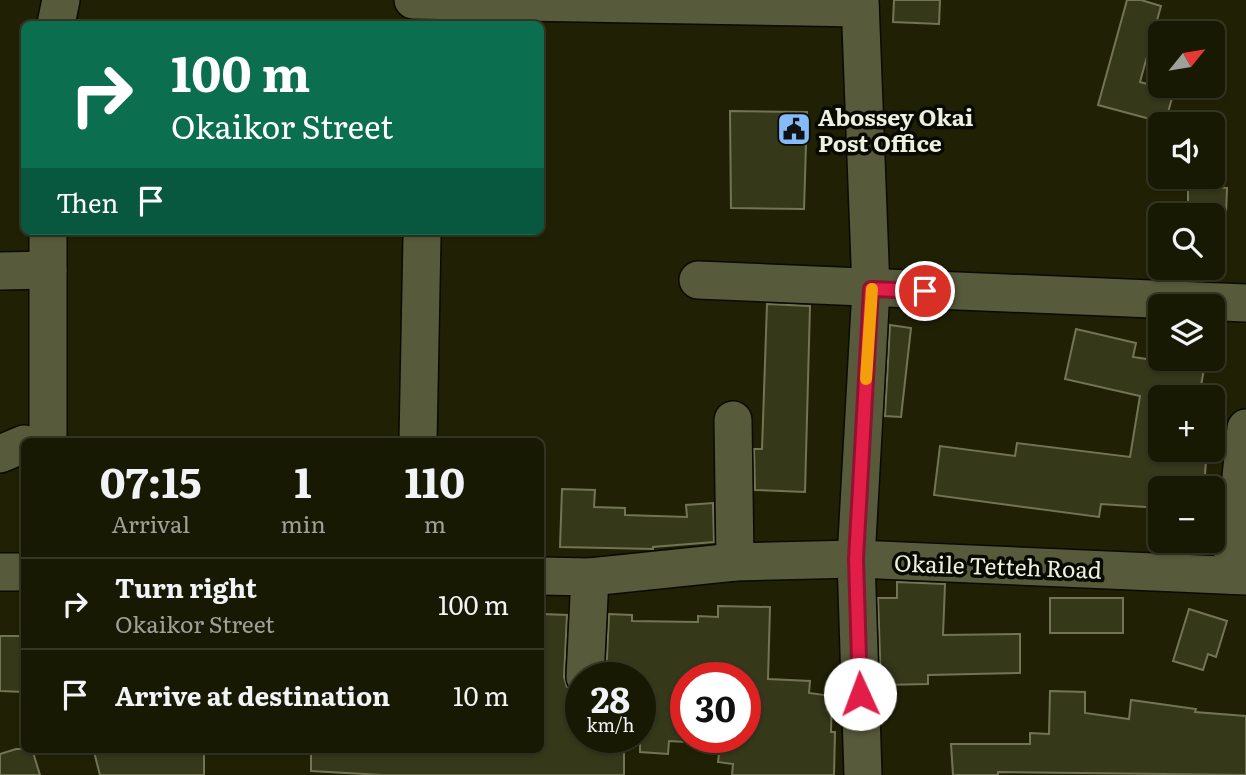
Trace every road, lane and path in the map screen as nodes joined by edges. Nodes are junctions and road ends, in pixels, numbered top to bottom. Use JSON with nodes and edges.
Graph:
{"nodes":[{"id":1,"x":61,"y":0,"type":"edge"},
{"id":2,"x":414,"y":0,"type":"edge"},
{"id":3,"x":860,"y":4,"type":"edge"},
{"id":4,"x":57,"y":21,"type":"edge"},
{"id":5,"x":48,"y":235,"type":"edge"},
{"id":6,"x":422,"y":237,"type":"dead end"},
{"id":7,"x":48,"y":270,"type":"junction"},
{"id":8,"x":0,"y":271,"type":"edge"},
{"id":9,"x":698,"y":280,"type":"dead end"},
{"id":10,"x":871,"y":289,"type":"junction"},
{"id":11,"x":1246,"y":303,"type":"edge"},
{"id":12,"x":733,"y":420,"type":"dead end"},
{"id":13,"x":1246,"y":428,"type":"edge"},
{"id":14,"x":38,"y":438,"type":"edge"},
{"id":15,"x":418,"y":438,"type":"edge"},
{"id":16,"x":21,"y":446,"type":"edge"},
{"id":17,"x":0,"y":454,"type":"edge"},
{"id":18,"x":856,"y":559,"type":"junction"},
{"id":19,"x":735,"y":562,"type":"junction"},
{"id":20,"x":0,"y":572,"type":"edge"},
{"id":21,"x":21,"y":572,"type":"edge"},
{"id":22,"x":1239,"y":575,"type":"edge"},
{"id":23,"x":544,"y":576,"type":"edge"},
{"id":24,"x":590,"y":577,"type":"junction"},
{"id":25,"x":586,"y":662,"type":"edge"},
{"id":26,"x":863,"y":775,"type":"edge"}],
"edges":[{"from":1,"to":4,"type":"street"},
{"from":2,"to":3,"type":"street"},
{"from":3,"to":10,"type":"street"},
{"from":5,"to":7,"type":"street"},
{"from":6,"to":15,"type":"street"},
{"from":7,"to":8,"type":"street"},
{"from":7,"to":14,"type":"street"},
{"from":9,"to":10,"type":"street"},
{"from":10,"to":11,"type":"street"},
{"from":10,"to":18,"type":"street"},
{"from":12,"to":19,"type":"street"},
{"from":13,"to":22,"type":"street"},
{"from":16,"to":17,"type":"street"},
{"from":18,"to":19,"type":"street","name":"Okaile Tetteh Road"},
{"from":18,"to":22,"type":"street","name":"Okaile Tetteh Road"},
{"from":18,"to":26,"type":"street"},
{"from":19,"to":24,"type":"street","name":"Okaile Tetteh Road"},
{"from":20,"to":21,"type":"street"},
{"from":23,"to":24,"type":"street","name":"Okaile Tetteh Road"},
{"from":24,"to":25,"type":"street"}]}
